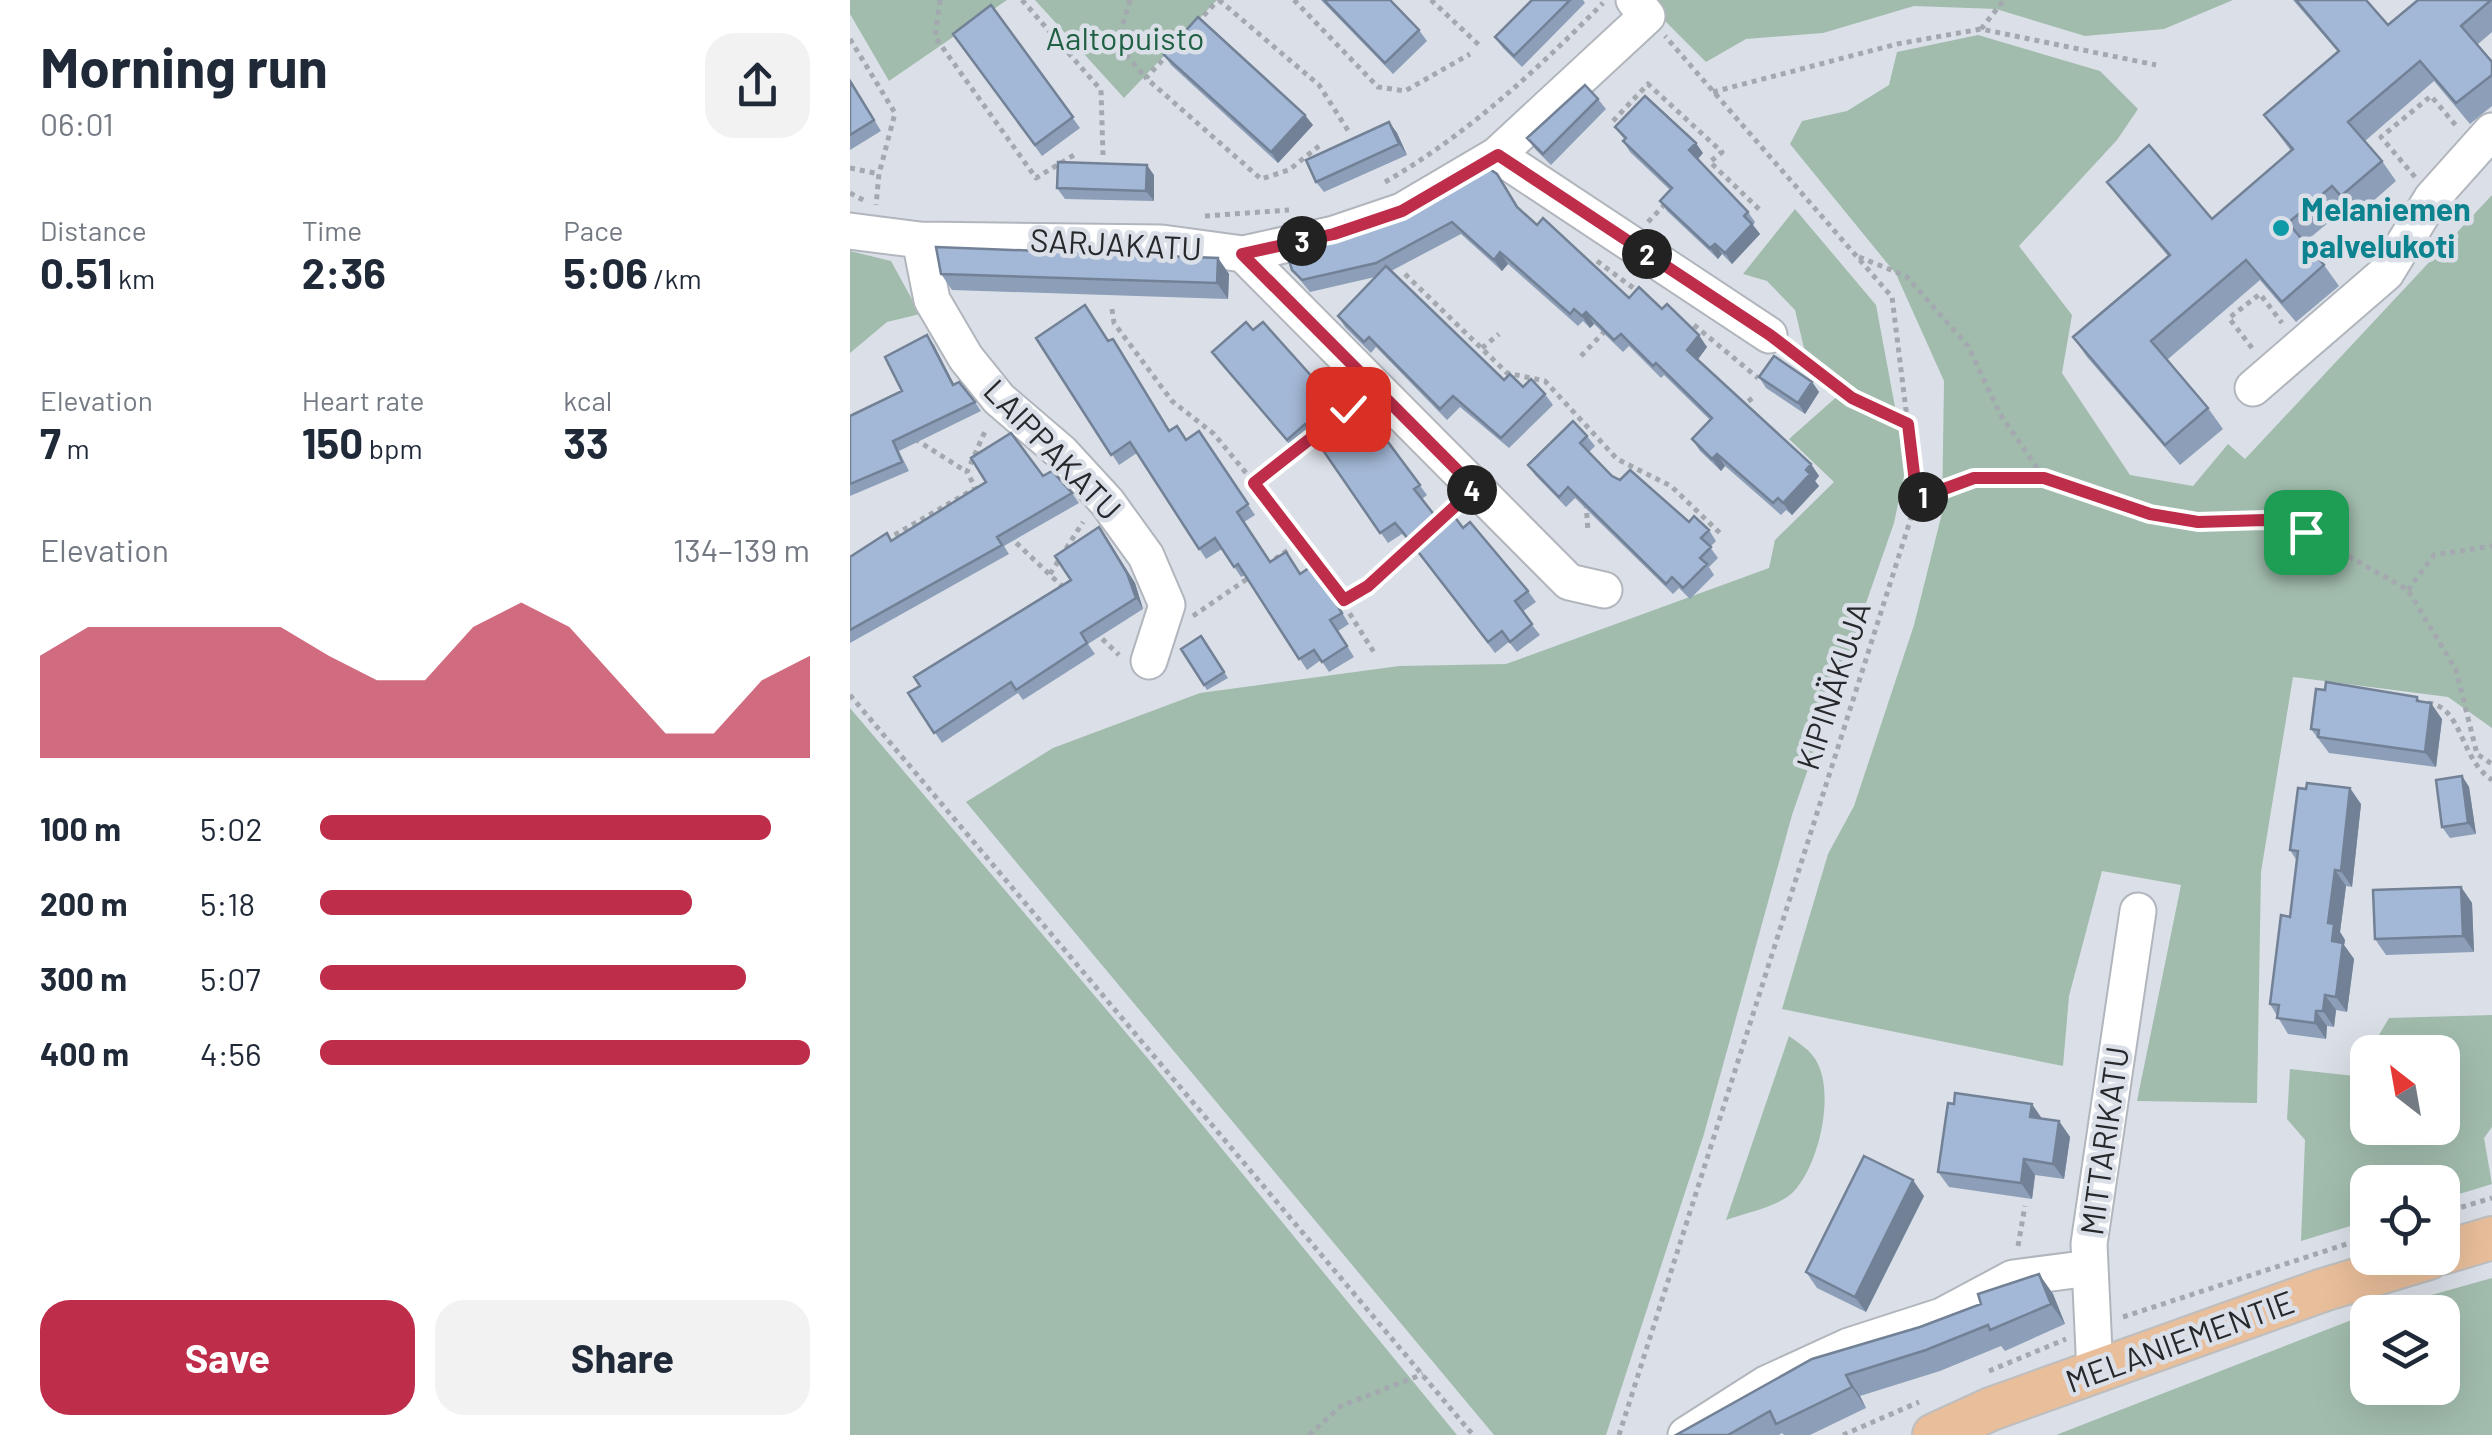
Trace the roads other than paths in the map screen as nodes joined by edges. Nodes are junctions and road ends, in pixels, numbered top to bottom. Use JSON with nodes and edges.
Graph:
{"nodes":[{"id":1,"x":1641,"y":8,"type":"edge"},
{"id":2,"x":2484,"y":140,"type":"edge"},
{"id":3,"x":1498,"y":155,"type":"junction"},
{"id":4,"x":863,"y":224,"type":"edge"},
{"id":5,"x":920,"y":240,"type":"junction"},
{"id":6,"x":1242,"y":254,"type":"junction"},
{"id":7,"x":1770,"y":335,"type":"road end"},
{"id":8,"x":2262,"y":381,"type":"road end"},
{"id":9,"x":1604,"y":590,"type":"dead end"},
{"id":10,"x":1149,"y":660,"type":"road end"},
{"id":11,"x":2138,"y":911,"type":"dead end"},
{"id":12,"x":2492,"y":1238,"type":"edge"},
{"id":13,"x":2460,"y":1248,"type":"edge"},
{"id":14,"x":2090,"y":1268,"type":"junction"},
{"id":15,"x":2373,"y":1275,"type":"edge"},
{"id":16,"x":2095,"y":1373,"type":"junction"},
{"id":17,"x":1686,"y":1435,"type":"edge"},
{"id":18,"x":1934,"y":1435,"type":"edge"}],
"edges":[{"from":1,"to":3,"type":"street","name":"SARJAKATU"},
{"from":2,"to":8,"type":"street"},
{"from":3,"to":6,"type":"street","name":"SARJAKATU"},
{"from":3,"to":7,"type":"street"},
{"from":4,"to":5,"type":"street","name":"SARJAKATU"},
{"from":5,"to":6,"type":"street","name":"SARJAKATU"},
{"from":5,"to":10,"type":"street","name":"LAIPPAKATU"},
{"from":6,"to":9,"type":"street"},
{"from":11,"to":14,"type":"street","name":"MITTARIKATU"},
{"from":12,"to":13,"type":"main road"},
{"from":14,"to":16,"type":"street","name":"MITTARIKATU"},
{"from":14,"to":17,"type":"street"},
{"from":15,"to":16,"type":"main road","name":"MELANIEMENTIE"},
{"from":16,"to":18,"type":"main road","name":"MELANIEMENTIE"}]}
